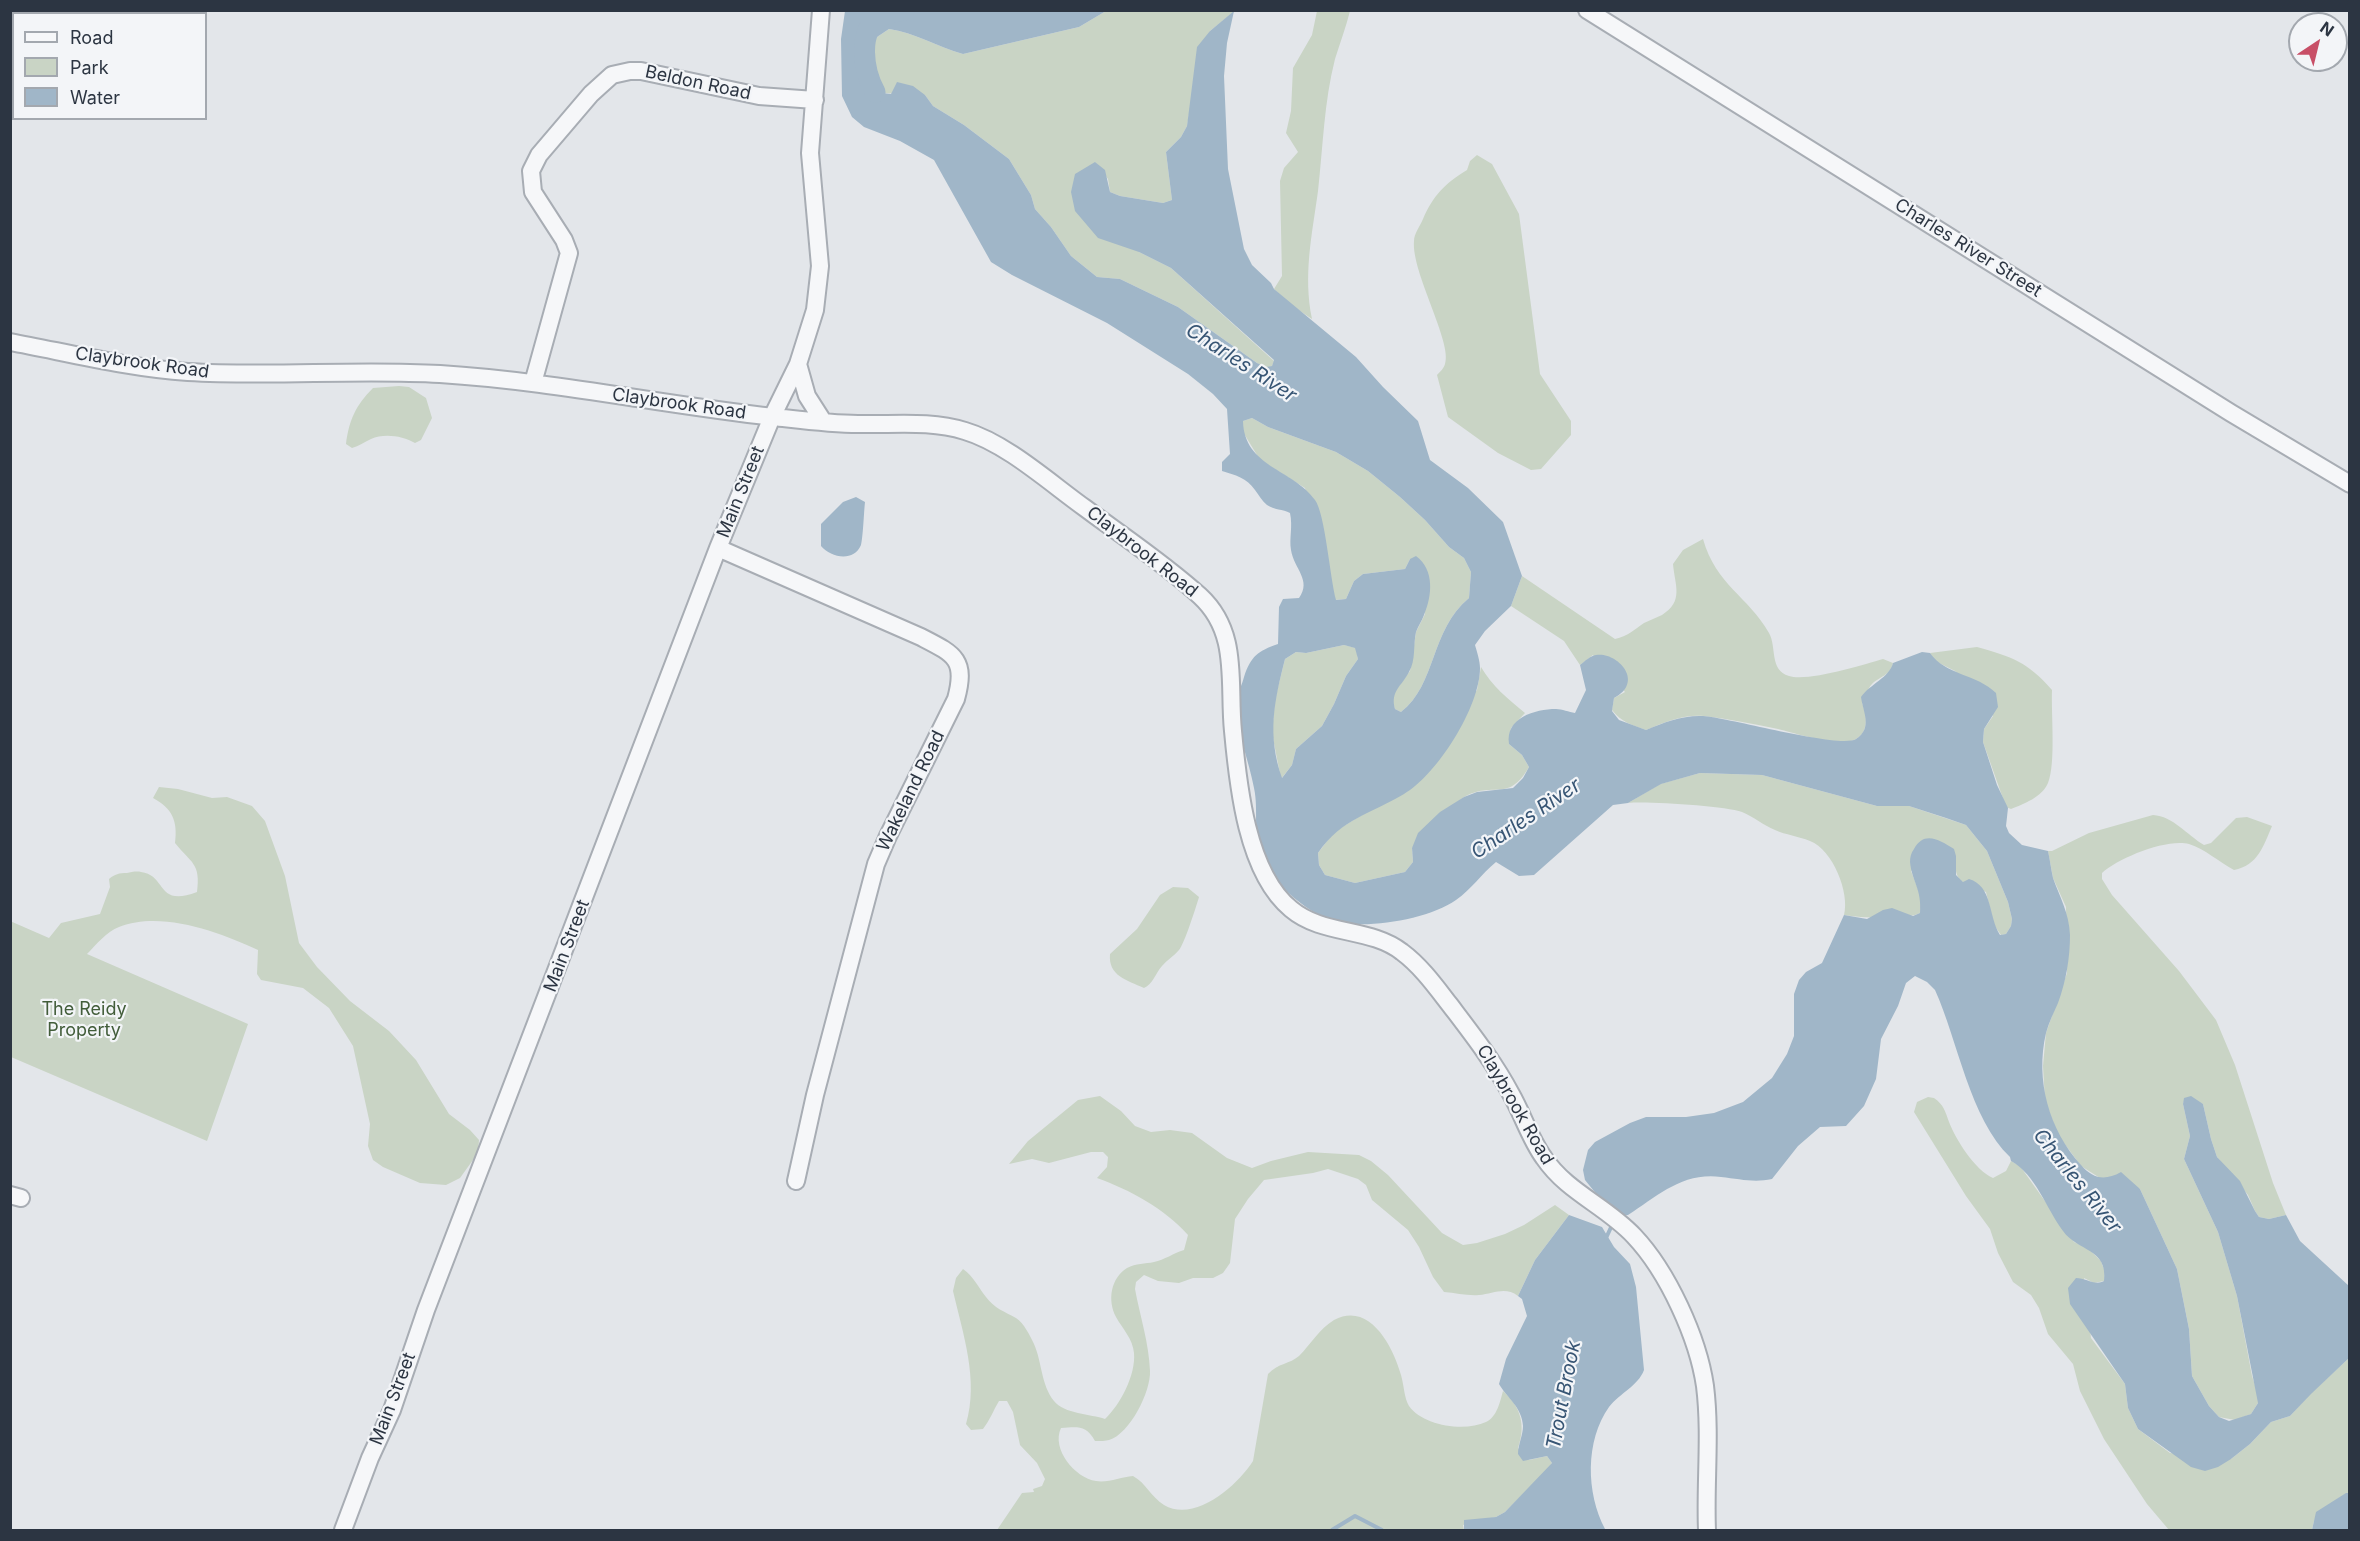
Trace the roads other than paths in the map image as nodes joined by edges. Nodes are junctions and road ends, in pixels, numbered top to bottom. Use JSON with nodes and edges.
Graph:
{"nodes":[{"id":1,"x":821,"y":10,"type":"edge"},
{"id":2,"x":1587,"y":10,"type":"edge"},
{"id":3,"x":815,"y":99,"type":"junction"},
{"id":4,"x":10,"y":342,"type":"edge"},
{"id":5,"x":798,"y":364,"type":"junction"},
{"id":6,"x":533,"y":383,"type":"junction"},
{"id":7,"x":772,"y":417,"type":"junction"},
{"id":8,"x":823,"y":421,"type":"junction"},
{"id":9,"x":2349,"y":484,"type":"edge"},
{"id":10,"x":718,"y":548,"type":"junction"},
{"id":11,"x":796,"y":1181,"type":"dead end"},
{"id":12,"x":343,"y":1530,"type":"edge"},
{"id":13,"x":1707,"y":1530,"type":"edge"}],
"edges":[{"from":1,"to":3,"type":"street","name":"Main Street"},
{"from":2,"to":9,"type":"street","name":"Charles River Street"},
{"from":3,"to":5,"type":"street","name":"Main Street"},
{"from":3,"to":6,"type":"street","name":"Beldon Road"},
{"from":4,"to":6,"type":"street","name":"Claybrook Road"},
{"from":5,"to":7,"type":"street","name":"Main Street"},
{"from":5,"to":8,"type":"street"},
{"from":6,"to":7,"type":"street","name":"Claybrook Road"},
{"from":7,"to":8,"type":"street","name":"Claybrook Road"},
{"from":7,"to":10,"type":"street","name":"Main Street"},
{"from":8,"to":13,"type":"street","name":"Claybrook Road"},
{"from":10,"to":11,"type":"street","name":"Wakeland Road"},
{"from":10,"to":12,"type":"street","name":"Main Street"}]}
